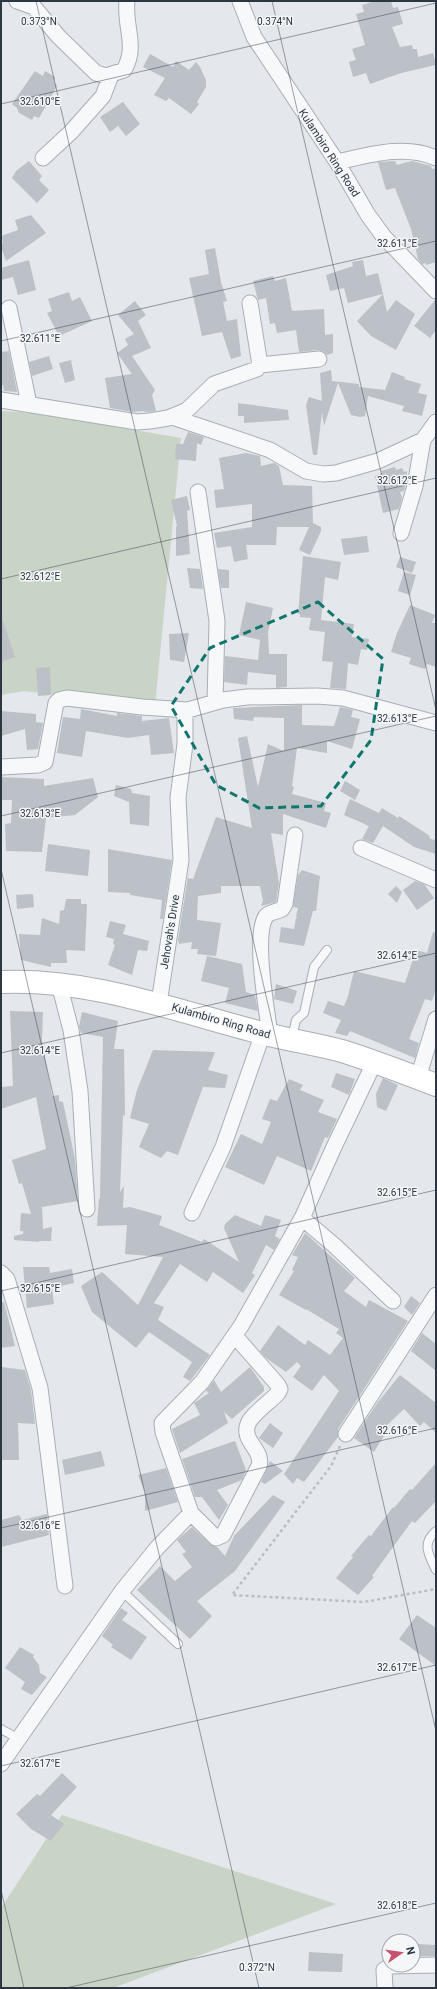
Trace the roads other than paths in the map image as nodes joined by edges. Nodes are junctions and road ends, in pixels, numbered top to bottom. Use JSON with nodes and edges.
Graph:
{"nodes":[{"id":1,"x":17,"y":1,"type":"edge"},
{"id":2,"x":126,"y":1,"type":"edge"},
{"id":3,"x":240,"y":1,"type":"edge"},
{"id":4,"x":111,"y":75,"type":"junction"},
{"id":5,"x":43,"y":158,"type":"dead end"},
{"id":6,"x":436,"y":158,"type":"edge"},
{"id":7,"x":337,"y":162,"type":"junction"},
{"id":8,"x":436,"y":291,"type":"edge"},
{"id":9,"x":250,"y":303,"type":"dead end"},
{"id":10,"x":9,"y":308,"type":"dead end"},
{"id":11,"x":319,"y":359,"type":"dead end"},
{"id":12,"x":260,"y":365,"type":"junction"},
{"id":13,"x":1,"y":400,"type":"edge"},
{"id":14,"x":29,"y":404,"type":"junction"},
{"id":15,"x":172,"y":417,"type":"junction"},
{"id":16,"x":436,"y":422,"type":"edge"},
{"id":17,"x":423,"y":440,"type":"junction"},
{"id":18,"x":198,"y":492,"type":"dead end"},
{"id":19,"x":401,"y":533,"type":"dead end"},
{"id":20,"x":215,"y":702,"type":"junction"},
{"id":21,"x":185,"y":710,"type":"junction"},
{"id":22,"x":436,"y":723,"type":"edge"},
{"id":23,"x":1,"y":767,"type":"edge"},
{"id":24,"x":294,"y":835,"type":"dead end"},
{"id":25,"x":361,"y":848,"type":"dead end"},
{"id":26,"x":436,"y":880,"type":"edge"},
{"id":27,"x":327,"y":950,"type":"dead end"},
{"id":28,"x":1,"y":982,"type":"edge"},
{"id":29,"x":60,"y":984,"type":"junction"},
{"id":30,"x":159,"y":1003,"type":"junction"},
{"id":31,"x":436,"y":1019,"type":"edge"},
{"id":32,"x":266,"y":1034,"type":"junction"},
{"id":33,"x":291,"y":1040,"type":"junction"},
{"id":34,"x":375,"y":1061,"type":"junction"},
{"id":35,"x":427,"y":1082,"type":"edge"},
{"id":36,"x":87,"y":1209,"type":"dead end"},
{"id":37,"x":192,"y":1213,"type":"dead end"},
{"id":38,"x":302,"y":1218,"type":"junction"},
{"id":39,"x":1,"y":1273,"type":"edge"},
{"id":40,"x":436,"y":1295,"type":"edge"},
{"id":41,"x":393,"y":1301,"type":"dead end"},
{"id":42,"x":235,"y":1336,"type":"junction"},
{"id":43,"x":346,"y":1434,"type":"road end"},
{"id":44,"x":191,"y":1513,"type":"junction"},
{"id":45,"x":436,"y":1531,"type":"edge"},
{"id":46,"x":436,"y":1570,"type":"edge"},
{"id":47,"x":65,"y":1586,"type":"dead end"},
{"id":48,"x":122,"y":1591,"type":"junction"},
{"id":49,"x":178,"y":1644,"type":"dead end"},
{"id":50,"x":1,"y":1729,"type":"edge"},
{"id":51,"x":19,"y":1739,"type":"junction"},
{"id":52,"x":1,"y":1764,"type":"edge"},
{"id":53,"x":436,"y":1965,"type":"edge"},
{"id":54,"x":385,"y":1988,"type":"edge"}],
"edges":[{"from":1,"to":4,"type":"street"},
{"from":2,"to":4,"type":"street"},
{"from":3,"to":7,"type":"street","name":"Kulambiro Ring Road"},
{"from":4,"to":5,"type":"street"},
{"from":6,"to":7,"type":"street"},
{"from":7,"to":8,"type":"street","name":"Kulambiro Ring Road"},
{"from":9,"to":12,"type":"street"},
{"from":10,"to":14,"type":"street"},
{"from":11,"to":12,"type":"street"},
{"from":12,"to":15,"type":"street"},
{"from":13,"to":14,"type":"street"},
{"from":14,"to":15,"type":"street"},
{"from":15,"to":17,"type":"street"},
{"from":16,"to":17,"type":"street"},
{"from":17,"to":19,"type":"street"},
{"from":18,"to":20,"type":"street"},
{"from":20,"to":21,"type":"street"},
{"from":20,"to":22,"type":"street"},
{"from":21,"to":23,"type":"street"},
{"from":21,"to":30,"type":"street","name":"Jehovah's Drive"},
{"from":24,"to":32,"type":"street"},
{"from":25,"to":26,"type":"street"},
{"from":27,"to":33,"type":"lane"},
{"from":28,"to":29,"type":"street","name":"Kulambiro Ring Road"},
{"from":29,"to":30,"type":"street","name":"Kulambiro Ring Road"},
{"from":29,"to":36,"type":"street"},
{"from":30,"to":32,"type":"street","name":"Kulambiro Ring Road"},
{"from":31,"to":35,"type":"street"},
{"from":32,"to":33,"type":"street","name":"Kulambiro Ring Road"},
{"from":32,"to":37,"type":"street"},
{"from":33,"to":34,"type":"street","name":"Kulambiro Ring Road"},
{"from":34,"to":35,"type":"street","name":"Kulambiro Ring Road"},
{"from":34,"to":38,"type":"street"},
{"from":38,"to":41,"type":"street"},
{"from":38,"to":42,"type":"street"},
{"from":39,"to":47,"type":"street"},
{"from":40,"to":43,"type":"street"},
{"from":42,"to":44,"type":"street"},
{"from":42,"to":44,"type":"street"},
{"from":44,"to":48,"type":"street"},
{"from":45,"to":46,"type":"lane"},
{"from":48,"to":49,"type":"lane"},
{"from":48,"to":51,"type":"street"},
{"from":50,"to":51,"type":"lane"},
{"from":51,"to":52,"type":"street"},
{"from":53,"to":54,"type":"street"}]}
